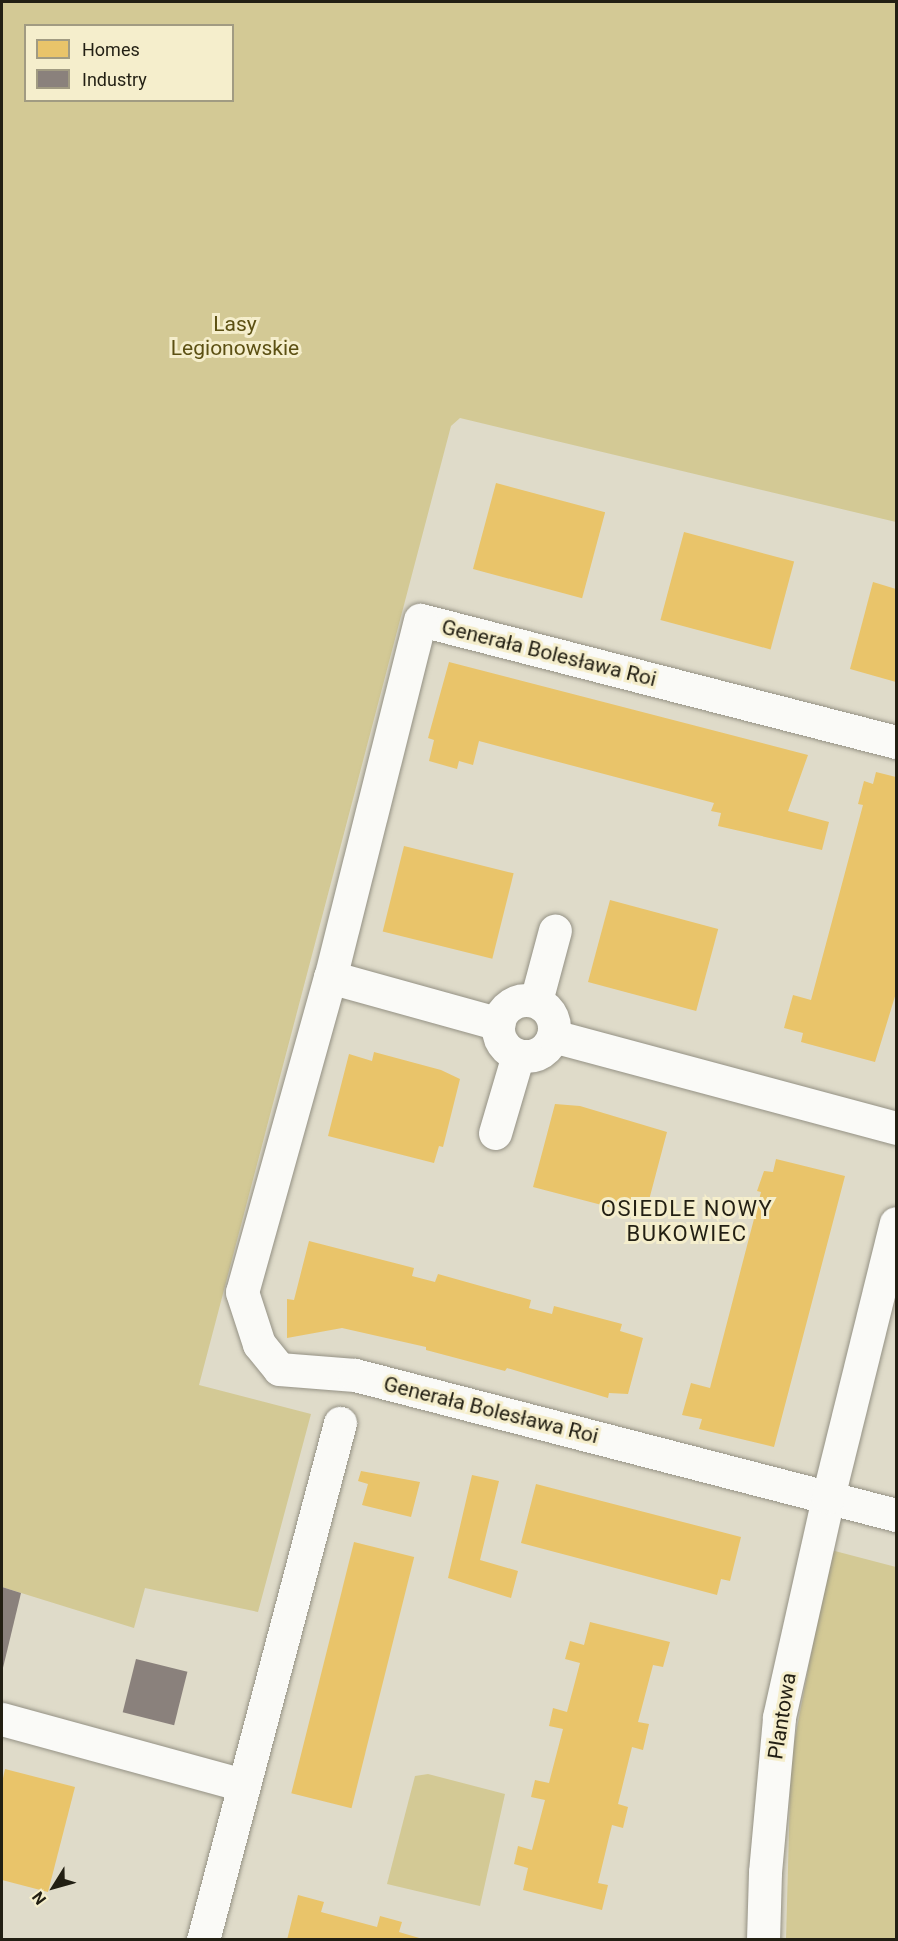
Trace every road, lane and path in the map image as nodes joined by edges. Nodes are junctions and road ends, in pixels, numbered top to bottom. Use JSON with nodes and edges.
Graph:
{"nodes":[{"id":1,"x":897,"y":742,"type":"edge"},
{"id":2,"x":555,"y":930,"type":"dead end"},
{"id":3,"x":330,"y":977,"type":"junction"},
{"id":4,"x":536,"y":1001,"type":"junction"},
{"id":5,"x":499,"y":1024,"type":"junction"},
{"id":6,"x":554,"y":1036,"type":"junction"},
{"id":7,"x":518,"y":1055,"type":"junction"},
{"id":8,"x":897,"y":1128,"type":"edge"},
{"id":9,"x":495,"y":1133,"type":"dead end"},
{"id":10,"x":897,"y":1223,"type":"edge"},
{"id":11,"x":340,"y":1423,"type":"dead end"},
{"id":12,"x":828,"y":1497,"type":"junction"},
{"id":13,"x":897,"y":1515,"type":"edge"},
{"id":14,"x":2,"y":1719,"type":"edge"},
{"id":15,"x":243,"y":1785,"type":"junction"},
{"id":16,"x":203,"y":1940,"type":"edge"},
{"id":17,"x":764,"y":1940,"type":"edge"}],
"edges":[{"from":1,"to":3,"type":"street","name":"Generała Bolesława Roi"},
{"from":2,"to":4,"type":"street"},
{"from":3,"to":5,"type":"street"},
{"from":3,"to":12,"type":"street","name":"Generała Bolesława Roi"},
{"from":4,"to":5,"type":"street"},
{"from":4,"to":6,"type":"street"},
{"from":5,"to":7,"type":"street"},
{"from":6,"to":7,"type":"street"},
{"from":6,"to":8,"type":"street"},
{"from":7,"to":9,"type":"street"},
{"from":10,"to":12,"type":"street"},
{"from":11,"to":15,"type":"street"},
{"from":12,"to":13,"type":"street","name":"Generała Bolesława Roi"},
{"from":12,"to":17,"type":"street","name":"Plantowa"},
{"from":14,"to":15,"type":"street"},
{"from":15,"to":16,"type":"street"}]}
